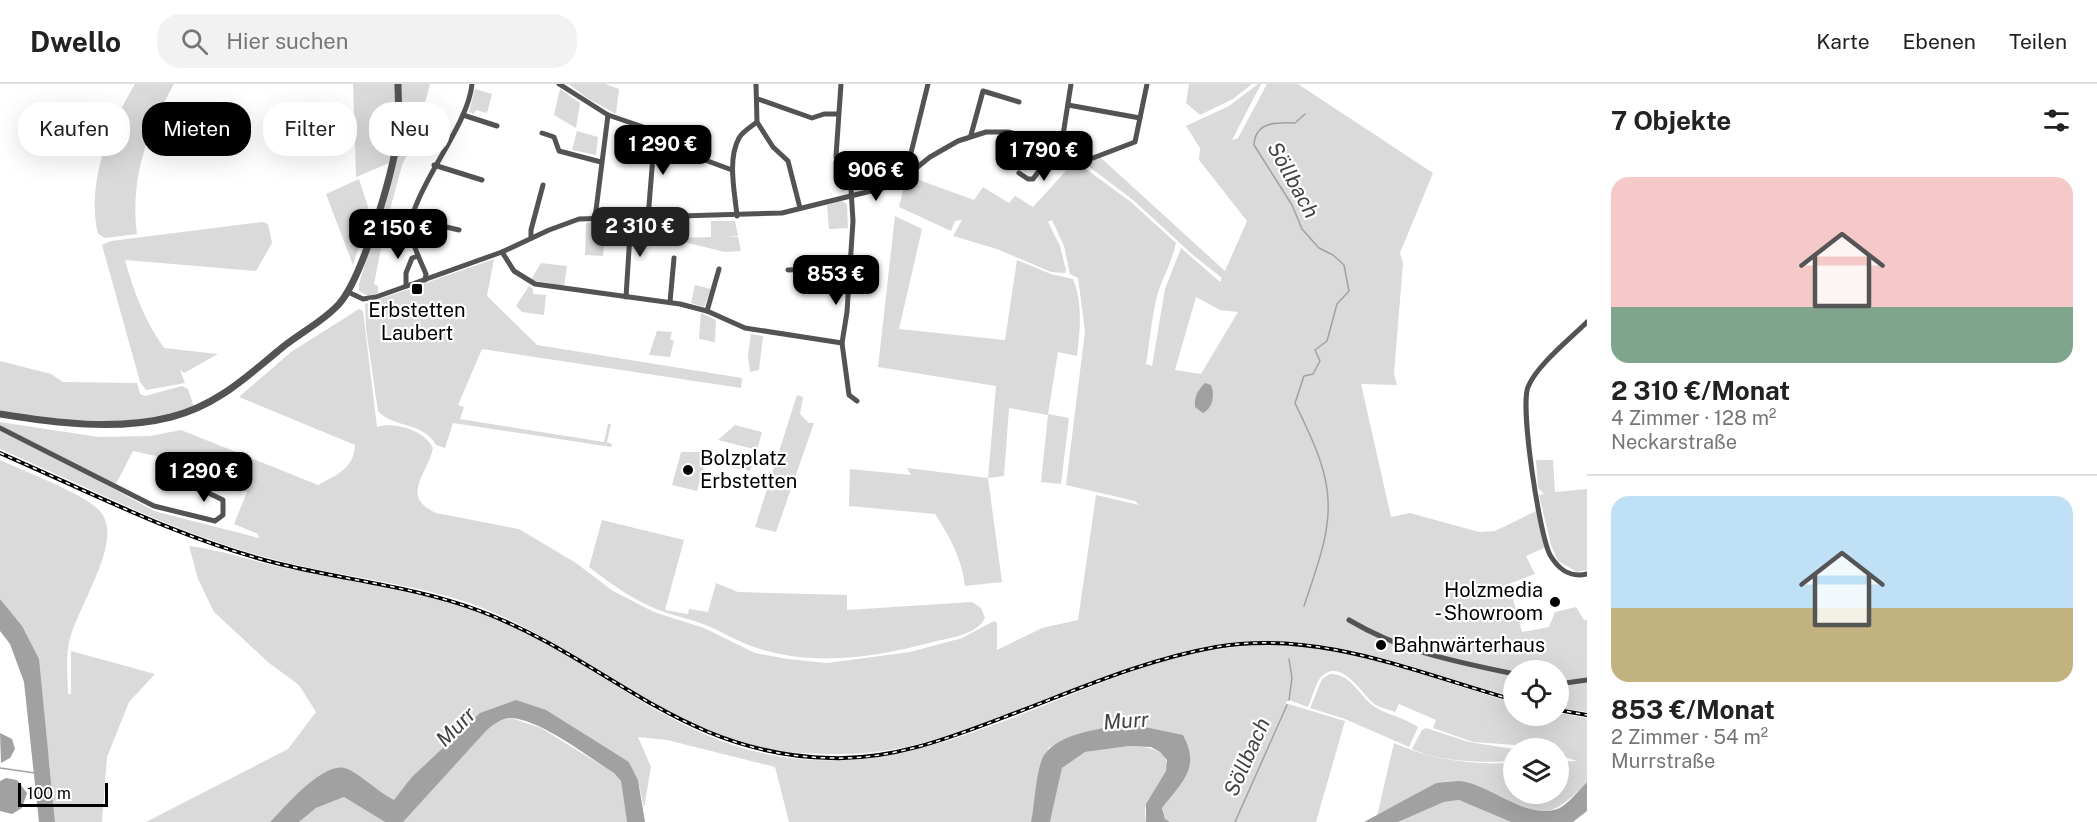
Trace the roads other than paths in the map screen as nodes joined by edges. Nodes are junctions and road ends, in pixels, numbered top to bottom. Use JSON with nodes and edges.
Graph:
{"nodes":[{"id":1,"x":398,"y":84,"type":"edge"},
{"id":2,"x":472,"y":84,"type":"edge"},
{"id":3,"x":559,"y":84,"type":"edge"},
{"id":4,"x":756,"y":84,"type":"edge"},
{"id":5,"x":841,"y":84,"type":"edge"},
{"id":6,"x":928,"y":84,"type":"edge"},
{"id":7,"x":1071,"y":84,"type":"edge"},
{"id":8,"x":1147,"y":84,"type":"edge"},
{"id":9,"x":758,"y":99,"type":"junction"},
{"id":10,"x":1019,"y":102,"type":"dead end"},
{"id":11,"x":1068,"y":105,"type":"junction"},
{"id":12,"x":838,"y":114,"type":"junction"},
{"id":13,"x":463,"y":115,"type":"junction"},
{"id":14,"x":608,"y":115,"type":"junction"},
{"id":15,"x":1140,"y":118,"type":"junction"},
{"id":16,"x":757,"y":122,"type":"junction"},
{"id":17,"x":497,"y":126,"type":"dead end"},
{"id":18,"x":655,"y":131,"type":"junction"},
{"id":19,"x":542,"y":133,"type":"dead end"},
{"id":20,"x":971,"y":135,"type":"junction"},
{"id":21,"x":1059,"y":147,"type":"junction"},
{"id":22,"x":601,"y":162,"type":"junction"},
{"id":23,"x":435,"y":165,"type":"junction"},
{"id":24,"x":732,"y":170,"type":"junction"},
{"id":25,"x":910,"y":171,"type":"junction"},
{"id":26,"x":1019,"y":173,"type":"dead end"},
{"id":27,"x":482,"y":180,"type":"dead end"},
{"id":28,"x":543,"y":185,"type":"dead end"},
{"id":29,"x":852,"y":194,"type":"junction"},
{"id":30,"x":800,"y":208,"type":"junction"},
{"id":31,"x":737,"y":216,"type":"junction"},
{"id":32,"x":595,"y":218,"type":"junction"},
{"id":33,"x":631,"y":218,"type":"junction"},
{"id":34,"x":648,"y":218,"type":"junction"},
{"id":35,"x":412,"y":219,"type":"junction"},
{"id":36,"x":459,"y":230,"type":"dead end"},
{"id":37,"x":531,"y":238,"type":"junction"},
{"id":38,"x":502,"y":252,"type":"junction"},
{"id":39,"x":418,"y":256,"type":"junction"},
{"id":40,"x":674,"y":258,"type":"dead end"},
{"id":41,"x":851,"y":267,"type":"junction"},
{"id":42,"x":719,"y":269,"type":"dead end"},
{"id":43,"x":788,"y":270,"type":"dead end"},
{"id":44,"x":425,"y":280,"type":"junction"},
{"id":45,"x":406,"y":286,"type":"junction"},
{"id":46,"x":348,"y":292,"type":"junction"},
{"id":47,"x":626,"y":297,"type":"junction"},
{"id":48,"x":670,"y":302,"type":"junction"},
{"id":49,"x":707,"y":311,"type":"junction"},
{"id":50,"x":1587,"y":322,"type":"edge"},
{"id":51,"x":842,"y":343,"type":"junction"},
{"id":52,"x":857,"y":401,"type":"dead end"},
{"id":53,"x":0,"y":414,"type":"edge"},
{"id":54,"x":0,"y":428,"type":"edge"},
{"id":55,"x":194,"y":486,"type":"dead end"},
{"id":56,"x":1587,"y":574,"type":"edge"},
{"id":57,"x":1349,"y":620,"type":"dead end"},
{"id":58,"x":1503,"y":672,"type":"edge"},
{"id":59,"x":1587,"y":680,"type":"edge"},
{"id":60,"x":1569,"y":682,"type":"edge"}],
"edges":[{"from":1,"to":46,"type":"street"},
{"from":2,"to":13,"type":"street"},
{"from":3,"to":14,"type":"street"},
{"from":4,"to":9,"type":"street"},
{"from":5,"to":12,"type":"street"},
{"from":6,"to":25,"type":"street"},
{"from":7,"to":11,"type":"street"},
{"from":8,"to":15,"type":"street"},
{"from":9,"to":12,"type":"street"},
{"from":9,"to":16,"type":"street"},
{"from":10,"to":20,"type":"street"},
{"from":11,"to":15,"type":"street"},
{"from":11,"to":21,"type":"street"},
{"from":12,"to":29,"type":"street"},
{"from":13,"to":17,"type":"street"},
{"from":13,"to":23,"type":"street"},
{"from":14,"to":18,"type":"street"},
{"from":14,"to":22,"type":"street"},
{"from":15,"to":21,"type":"street"},
{"from":16,"to":24,"type":"street"},
{"from":16,"to":30,"type":"street"},
{"from":18,"to":24,"type":"street"},
{"from":18,"to":34,"type":"street"},
{"from":19,"to":22,"type":"street"},
{"from":20,"to":21,"type":"street"},
{"from":20,"to":25,"type":"street"},
{"from":21,"to":26,"type":"street"},
{"from":22,"to":32,"type":"street"},
{"from":23,"to":27,"type":"street"},
{"from":23,"to":35,"type":"street"},
{"from":24,"to":31,"type":"street"},
{"from":25,"to":29,"type":"street"},
{"from":28,"to":37,"type":"street"},
{"from":29,"to":30,"type":"street"},
{"from":29,"to":41,"type":"street"},
{"from":30,"to":31,"type":"street"},
{"from":31,"to":34,"type":"street"},
{"from":32,"to":33,"type":"street"},
{"from":32,"to":37,"type":"street"},
{"from":33,"to":34,"type":"street"},
{"from":33,"to":47,"type":"street"},
{"from":35,"to":36,"type":"street"},
{"from":35,"to":39,"type":"street"},
{"from":37,"to":38,"type":"street"},
{"from":38,"to":44,"type":"street"},
{"from":38,"to":47,"type":"street"},
{"from":39,"to":44,"type":"street"},
{"from":39,"to":45,"type":"street"},
{"from":40,"to":48,"type":"street"},
{"from":41,"to":43,"type":"street"},
{"from":41,"to":51,"type":"street"},
{"from":42,"to":49,"type":"street"},
{"from":44,"to":45,"type":"street"},
{"from":45,"to":46,"type":"street"},
{"from":46,"to":53,"type":"street"},
{"from":47,"to":48,"type":"street"},
{"from":48,"to":49,"type":"street"},
{"from":49,"to":51,"type":"street"},
{"from":50,"to":56,"type":"street"},
{"from":51,"to":52,"type":"street"},
{"from":54,"to":55,"type":"street"},
{"from":57,"to":58,"type":"street"},
{"from":59,"to":60,"type":"street"}]}
